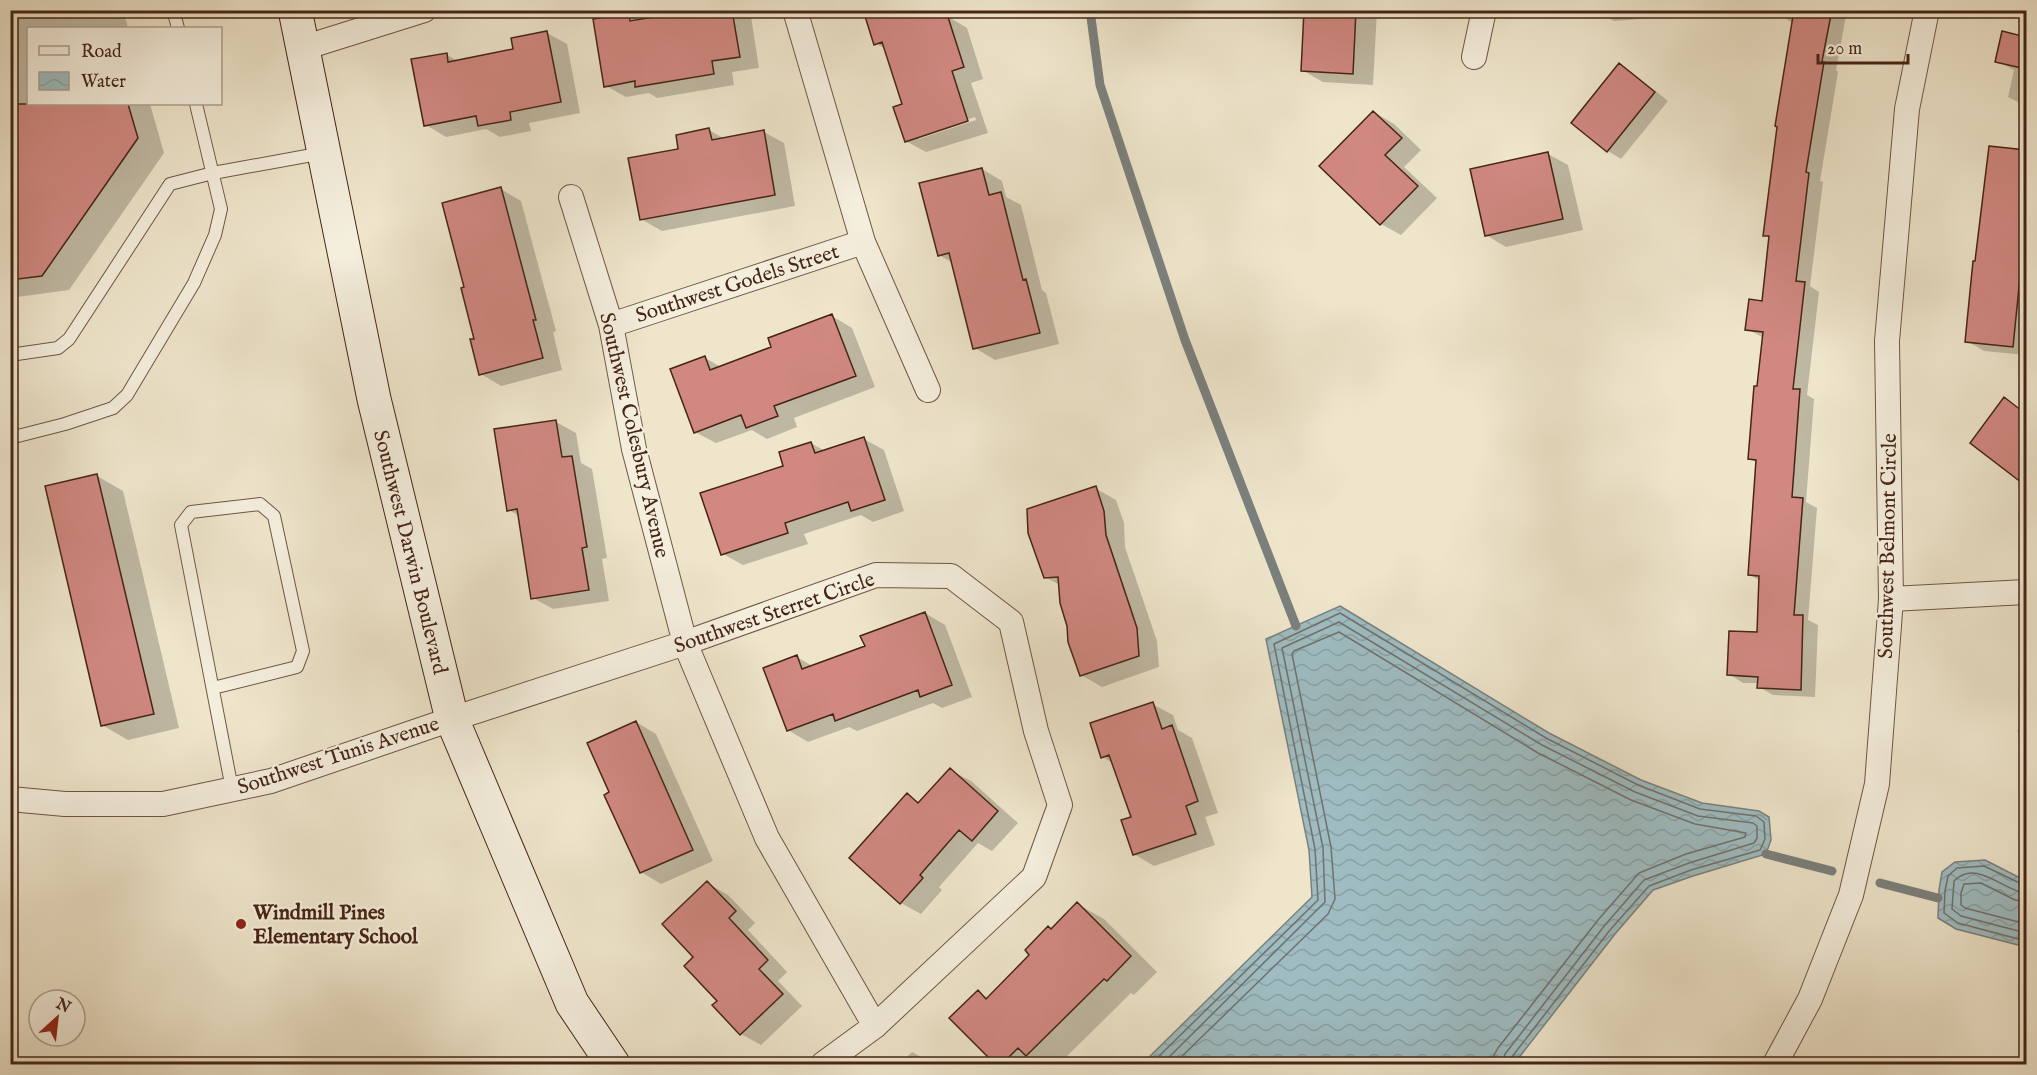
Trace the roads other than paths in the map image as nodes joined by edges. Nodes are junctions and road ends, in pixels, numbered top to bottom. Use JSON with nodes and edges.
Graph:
{"nodes":[{"id":1,"x":173,"y":10,"type":"edge"},
{"id":2,"x":295,"y":10,"type":"edge"},
{"id":3,"x":424,"y":10,"type":"edge"},
{"id":4,"x":795,"y":10,"type":"edge"},
{"id":5,"x":1484,"y":10,"type":"edge"},
{"id":6,"x":1926,"y":10,"type":"edge"},
{"id":7,"x":178,"y":27,"type":"edge"},
{"id":8,"x":303,"y":48,"type":"junction"},
{"id":9,"x":1474,"y":57,"type":"dead end"},
{"id":10,"x":196,"y":105,"type":"edge"},
{"id":11,"x":324,"y":153,"type":"junction"},
{"id":12,"x":213,"y":173,"type":"junction"},
{"id":13,"x":571,"y":197,"type":"dead end"},
{"id":14,"x":863,"y":242,"type":"junction"},
{"id":15,"x":611,"y":325,"type":"junction"},
{"id":16,"x":10,"y":355,"type":"edge"},
{"id":17,"x":928,"y":390,"type":"dead end"},
{"id":18,"x":10,"y":438,"type":"edge"},
{"id":19,"x":2026,"y":592,"type":"edge"},
{"id":20,"x":1891,"y":598,"type":"junction"},
{"id":21,"x":685,"y":643,"type":"junction"},
{"id":22,"x":213,"y":688,"type":"junction"},
{"id":23,"x":452,"y":719,"type":"junction"},
{"id":24,"x":232,"y":789,"type":"junction"},
{"id":25,"x":10,"y":799,"type":"edge"},
{"id":26,"x":875,"y":1026,"type":"junction"},
{"id":27,"x":613,"y":1065,"type":"edge"},
{"id":28,"x":824,"y":1065,"type":"edge"},
{"id":29,"x":1775,"y":1065,"type":"edge"}],
"edges":[{"from":1,"to":7,"type":"lane"},
{"from":2,"to":8,"type":"street","name":"Southwest Darwin Boulevard"},
{"from":3,"to":8,"type":"street"},
{"from":4,"to":14,"type":"street"},
{"from":5,"to":9,"type":"street"},
{"from":6,"to":20,"type":"street","name":"Southwest Belmont Circle"},
{"from":8,"to":11,"type":"street","name":"Southwest Darwin Boulevard"},
{"from":10,"to":12,"type":"lane"},
{"from":11,"to":12,"type":"lane"},
{"from":11,"to":23,"type":"street","name":"Southwest Darwin Boulevard"},
{"from":12,"to":16,"type":"lane"},
{"from":12,"to":18,"type":"lane"},
{"from":13,"to":15,"type":"street","name":"Southwest Colesbury Avenue"},
{"from":14,"to":15,"type":"street","name":"Southwest Godels Street"},
{"from":14,"to":17,"type":"street"},
{"from":15,"to":21,"type":"street","name":"Southwest Colesbury Avenue"},
{"from":19,"to":20,"type":"street"},
{"from":20,"to":29,"type":"street","name":"Southwest Belmont Circle"},
{"from":21,"to":23,"type":"street","name":"Southwest Sterret Circle"},
{"from":21,"to":26,"type":"street","name":"Southwest Colesbury Avenue"},
{"from":21,"to":26,"type":"street","name":"Southwest Sterret Circle"},
{"from":22,"to":22,"type":"lane"},
{"from":22,"to":24,"type":"lane"},
{"from":23,"to":24,"type":"street","name":"Southwest Tunis Avenue"},
{"from":23,"to":27,"type":"street","name":"Southwest Darwin Boulevard"},
{"from":24,"to":25,"type":"street","name":"Southwest Tunis Avenue"},
{"from":26,"to":28,"type":"street","name":"Southwest Sterret Circle"}]}
